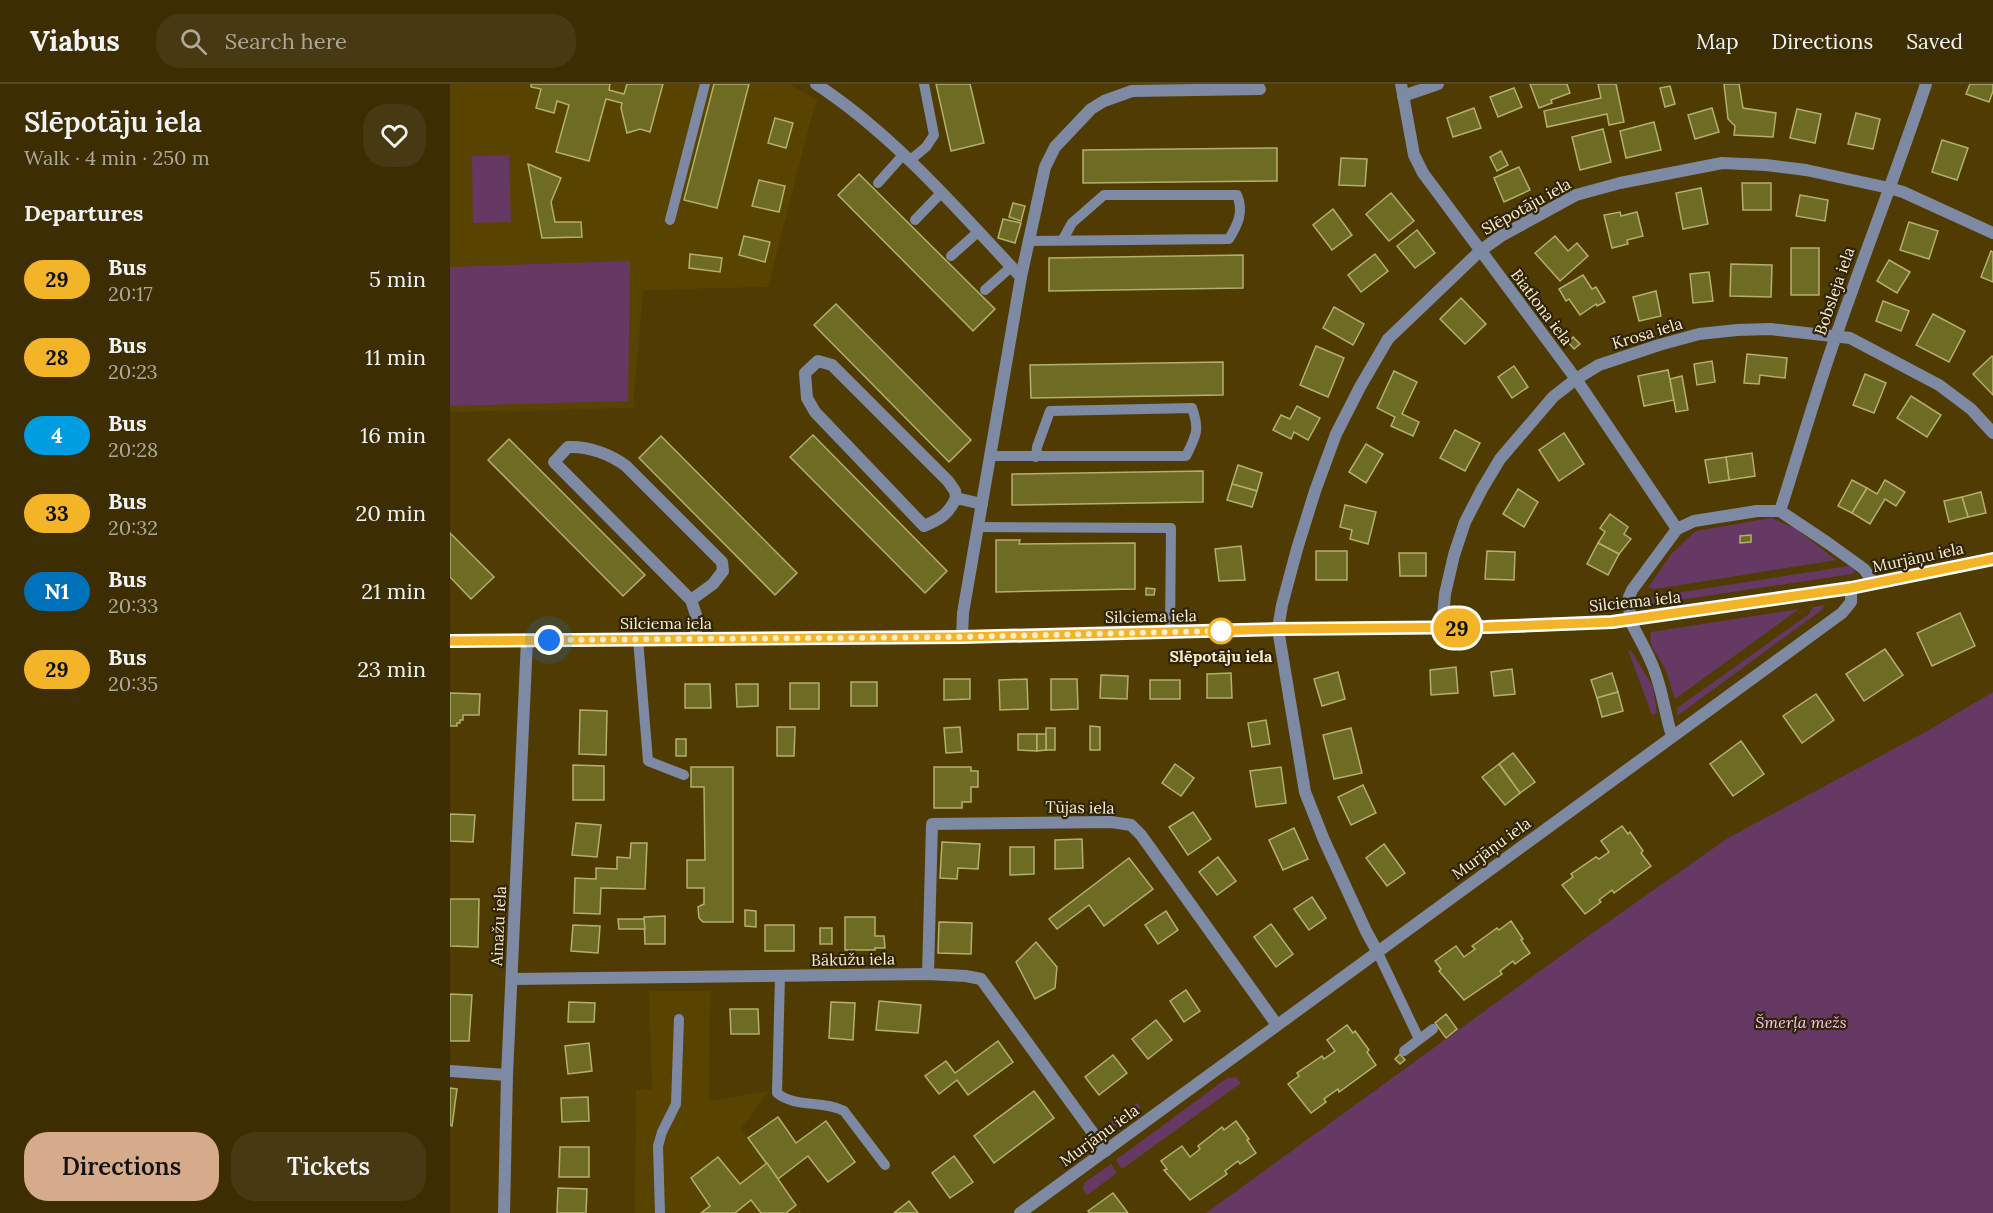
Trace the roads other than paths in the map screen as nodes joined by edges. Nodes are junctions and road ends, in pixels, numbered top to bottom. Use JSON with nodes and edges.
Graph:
{"nodes":[{"id":1,"x":705,"y":84,"type":"edge"},
{"id":2,"x":816,"y":84,"type":"edge"},
{"id":3,"x":924,"y":84,"type":"edge"},
{"id":4,"x":1438,"y":84,"type":"edge"},
{"id":5,"x":1926,"y":84,"type":"edge"},
{"id":6,"x":1260,"y":89,"type":"dead end"},
{"id":7,"x":1402,"y":90,"type":"edge"},
{"id":8,"x":906,"y":158,"type":"junction"},
{"id":9,"x":878,"y":183,"type":"dead end"},
{"id":10,"x":1889,"y":188,"type":"junction"},
{"id":11,"x":941,"y":193,"type":"junction"},
{"id":12,"x":670,"y":220,"type":"dead end"},
{"id":13,"x":915,"y":220,"type":"dead end"},
{"id":14,"x":978,"y":232,"type":"junction"},
{"id":15,"x":1993,"y":233,"type":"edge"},
{"id":16,"x":1028,"y":241,"type":"junction"},
{"id":17,"x":1062,"y":241,"type":"junction"},
{"id":18,"x":1480,"y":251,"type":"junction"},
{"id":19,"x":951,"y":256,"type":"dead end"},
{"id":20,"x":1011,"y":267,"type":"junction"},
{"id":21,"x":1021,"y":277,"type":"junction"},
{"id":22,"x":985,"y":290,"type":"dead end"},
{"id":23,"x":1836,"y":337,"type":"junction"},
{"id":24,"x":1576,"y":379,"type":"junction"},
{"id":25,"x":1993,"y":433,"type":"edge"},
{"id":26,"x":990,"y":456,"type":"junction"},
{"id":27,"x":1036,"y":457,"type":"junction"},
{"id":28,"x":956,"y":498,"type":"junction"},
{"id":29,"x":982,"y":504,"type":"junction"},
{"id":30,"x":1780,"y":511,"type":"junction"},
{"id":31,"x":978,"y":527,"type":"junction"},
{"id":32,"x":1677,"y":529,"type":"junction"},
{"id":33,"x":1993,"y":559,"type":"edge"},
{"id":34,"x":1874,"y":583,"type":"junction"},
{"id":35,"x":1851,"y":588,"type":"junction"},
{"id":36,"x":691,"y":600,"type":"junction"},
{"id":37,"x":1630,"y":620,"type":"junction"},
{"id":38,"x":1442,"y":628,"type":"junction"},
{"id":39,"x":1278,"y":629,"type":"junction"},
{"id":40,"x":1170,"y":632,"type":"junction"},
{"id":41,"x":962,"y":637,"type":"junction"},
{"id":42,"x":638,"y":639,"type":"junction"},
{"id":43,"x":696,"y":639,"type":"junction"},
{"id":44,"x":527,"y":640,"type":"junction"},
{"id":45,"x":450,"y":641,"type":"edge"},
{"id":46,"x":1672,"y":736,"type":"junction"},
{"id":47,"x":684,"y":775,"type":"dead end"},
{"id":48,"x":1377,"y":951,"type":"junction"},
{"id":49,"x":928,"y":974,"type":"junction"},
{"id":50,"x":780,"y":976,"type":"junction"},
{"id":51,"x":512,"y":980,"type":"junction"},
{"id":52,"x":679,"y":1018,"type":"dead end"},
{"id":53,"x":1277,"y":1025,"type":"junction"},
{"id":54,"x":1433,"y":1029,"type":"dead end"},
{"id":55,"x":1419,"y":1039,"type":"junction"},
{"id":56,"x":1404,"y":1051,"type":"dead end"},
{"id":57,"x":450,"y":1071,"type":"edge"},
{"id":58,"x":507,"y":1075,"type":"junction"},
{"id":59,"x":1106,"y":1151,"type":"junction"},
{"id":60,"x":885,"y":1166,"type":"dead end"},
{"id":61,"x":504,"y":1213,"type":"edge"},
{"id":62,"x":660,"y":1213,"type":"edge"},
{"id":63,"x":1020,"y":1213,"type":"edge"}],
"edges":[{"from":1,"to":12,"type":"lane"},
{"from":2,"to":8,"type":"street"},
{"from":3,"to":8,"type":"lane"},
{"from":4,"to":7,"type":"street"},
{"from":5,"to":10,"type":"street","name":"Bobsleja iela"},
{"from":6,"to":16,"type":"street"},
{"from":7,"to":18,"type":"street","name":"Biatlona iela"},
{"from":8,"to":9,"type":"lane"},
{"from":8,"to":11,"type":"street"},
{"from":10,"to":15,"type":"street","name":"Slēpotāju iela"},
{"from":10,"to":18,"type":"street","name":"Slēpotāju iela"},
{"from":10,"to":23,"type":"street","name":"Bobsleja iela"},
{"from":11,"to":13,"type":"lane"},
{"from":11,"to":14,"type":"street"},
{"from":14,"to":19,"type":"lane"},
{"from":14,"to":20,"type":"street"},
{"from":16,"to":17,"type":"lane"},
{"from":16,"to":21,"type":"street"},
{"from":17,"to":17,"type":"lane"},
{"from":18,"to":24,"type":"street","name":"Biatlona iela"},
{"from":18,"to":39,"type":"street","name":"Slēpotāju iela"},
{"from":20,"to":21,"type":"street"},
{"from":20,"to":22,"type":"lane"},
{"from":21,"to":26,"type":"street"},
{"from":23,"to":24,"type":"street","name":"Krosa iela"},
{"from":23,"to":25,"type":"street","name":"Krosa iela"},
{"from":23,"to":30,"type":"street","name":"Bobsleja iela"},
{"from":24,"to":32,"type":"street","name":"Biatlona iela"},
{"from":24,"to":38,"type":"street","name":"Krosa iela"},
{"from":26,"to":27,"type":"lane"},
{"from":26,"to":29,"type":"street"},
{"from":27,"to":27,"type":"lane"},
{"from":28,"to":28,"type":"street"},
{"from":28,"to":29,"type":"street"},
{"from":29,"to":31,"type":"street"},
{"from":30,"to":32,"type":"street"},
{"from":30,"to":34,"type":"street"},
{"from":31,"to":40,"type":"lane"},
{"from":31,"to":41,"type":"street"},
{"from":32,"to":37,"type":"street"},
{"from":33,"to":34,"type":"street","name":"Murjāņu iela"},
{"from":34,"to":35,"type":"street","name":"Murjāņu iela"},
{"from":35,"to":37,"type":"street","name":"Silciema iela"},
{"from":35,"to":46,"type":"street","name":"Murjāņu iela"},
{"from":36,"to":36,"type":"street"},
{"from":36,"to":43,"type":"street"},
{"from":37,"to":38,"type":"street","name":"Silciema iela"},
{"from":37,"to":46,"type":"street"},
{"from":38,"to":39,"type":"street","name":"Silciema iela"},
{"from":39,"to":40,"type":"street","name":"Silciema iela"},
{"from":39,"to":48,"type":"street","name":"Slēpotāju iela"},
{"from":40,"to":41,"type":"street","name":"Silciema iela"},
{"from":41,"to":43,"type":"street","name":"Silciema iela"},
{"from":42,"to":43,"type":"street","name":"Silciema iela"},
{"from":42,"to":44,"type":"street","name":"Silciema iela"},
{"from":42,"to":47,"type":"lane"},
{"from":44,"to":45,"type":"street","name":"Silciema iela"},
{"from":44,"to":51,"type":"street","name":"Ainažu iela"},
{"from":46,"to":48,"type":"street","name":"Murjāņu iela"},
{"from":48,"to":53,"type":"street","name":"Murjāņu iela"},
{"from":48,"to":55,"type":"lane"},
{"from":49,"to":50,"type":"street","name":"Bākūžu iela"},
{"from":49,"to":53,"type":"street","name":"Tūjas iela"},
{"from":49,"to":59,"type":"street","name":"Bākūžu iela"},
{"from":50,"to":51,"type":"street","name":"Bākūžu iela"},
{"from":50,"to":60,"type":"lane"},
{"from":51,"to":58,"type":"street","name":"Ainažu iela"},
{"from":52,"to":62,"type":"lane"},
{"from":53,"to":59,"type":"street","name":"Murjāņu iela"},
{"from":54,"to":55,"type":"lane"},
{"from":55,"to":56,"type":"lane"},
{"from":57,"to":58,"type":"street"},
{"from":58,"to":61,"type":"street","name":"Ainažu iela"},
{"from":59,"to":63,"type":"street","name":"Murjāņu iela"}]}
